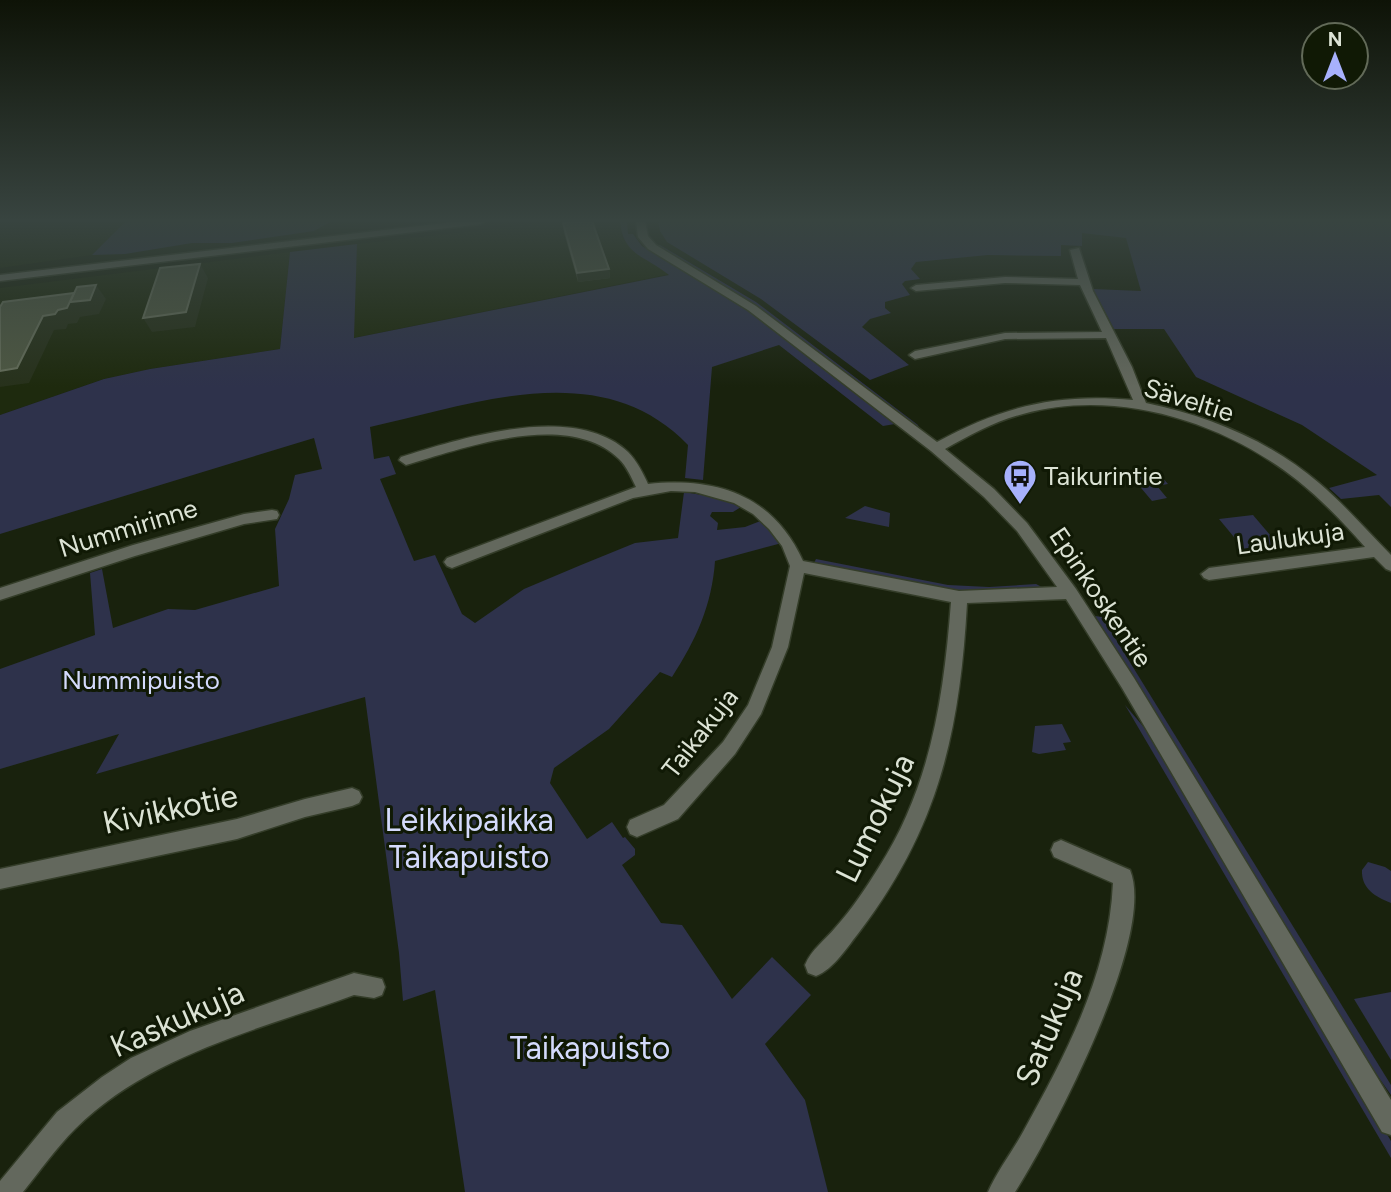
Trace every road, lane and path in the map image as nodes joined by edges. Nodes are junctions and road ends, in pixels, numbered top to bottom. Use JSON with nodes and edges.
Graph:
{"nodes":[{"id":1,"x":701,"y":277,"type":"edge"},
{"id":2,"x":1081,"y":277,"type":"edge"},
{"id":3,"x":1082,"y":282,"type":"junction"},
{"id":4,"x":916,"y":288,"type":"dead end"},
{"id":5,"x":1109,"y":335,"type":"junction"},
{"id":6,"x":915,"y":355,"type":"dead end"},
{"id":7,"x":1141,"y":407,"type":"junction"},
{"id":8,"x":936,"y":448,"type":"junction"},
{"id":9,"x":406,"y":460,"type":"dead end"},
{"id":10,"x":644,"y":490,"type":"junction"},
{"id":11,"x":272,"y":515,"type":"dead end"},
{"id":12,"x":1377,"y":551,"type":"junction"},
{"id":13,"x":452,"y":562,"type":"dead end"},
{"id":14,"x":1391,"y":565,"type":"edge"},
{"id":15,"x":798,"y":566,"type":"junction"},
{"id":16,"x":1209,"y":573,"type":"dead end"},
{"id":17,"x":1070,"y":593,"type":"junction"},
{"id":18,"x":0,"y":594,"type":"edge"},
{"id":19,"x":960,"y":597,"type":"junction"},
{"id":20,"x":352,"y":797,"type":"dead end"},
{"id":21,"x":637,"y":827,"type":"dead end"},
{"id":22,"x":1061,"y":850,"type":"dead end"},
{"id":23,"x":0,"y":878,"type":"edge"},
{"id":24,"x":816,"y":965,"type":"dead end"},
{"id":25,"x":374,"y":987,"type":"dead end"},
{"id":26,"x":1391,"y":1123,"type":"edge"},
{"id":27,"x":7,"y":1192,"type":"edge"},
{"id":28,"x":1001,"y":1192,"type":"edge"}],
"edges":[{"from":1,"to":8,"type":"street","name":"Epinkoskentie"},
{"from":2,"to":3,"type":"street"},
{"from":3,"to":4,"type":"street"},
{"from":3,"to":5,"type":"street"},
{"from":5,"to":6,"type":"street"},
{"from":5,"to":7,"type":"street"},
{"from":7,"to":8,"type":"street","name":"Säveltie"},
{"from":7,"to":12,"type":"street","name":"Säveltie"},
{"from":8,"to":17,"type":"street","name":"Epinkoskentie"},
{"from":9,"to":10,"type":"street"},
{"from":10,"to":13,"type":"street"},
{"from":10,"to":15,"type":"street"},
{"from":11,"to":18,"type":"street","name":"Nummirinne"},
{"from":12,"to":14,"type":"street","name":"Säveltie"},
{"from":12,"to":16,"type":"street","name":"Laulukuja"},
{"from":15,"to":19,"type":"street"},
{"from":15,"to":21,"type":"street","name":"Taikakuja"},
{"from":17,"to":19,"type":"street"},
{"from":17,"to":26,"type":"street","name":"Epinkoskentie"},
{"from":19,"to":24,"type":"street","name":"Lumokuja"},
{"from":20,"to":23,"type":"street","name":"Kivikkotie"},
{"from":22,"to":28,"type":"street","name":"Satukuja"},
{"from":25,"to":27,"type":"street","name":"Kaskukuja"}]}
